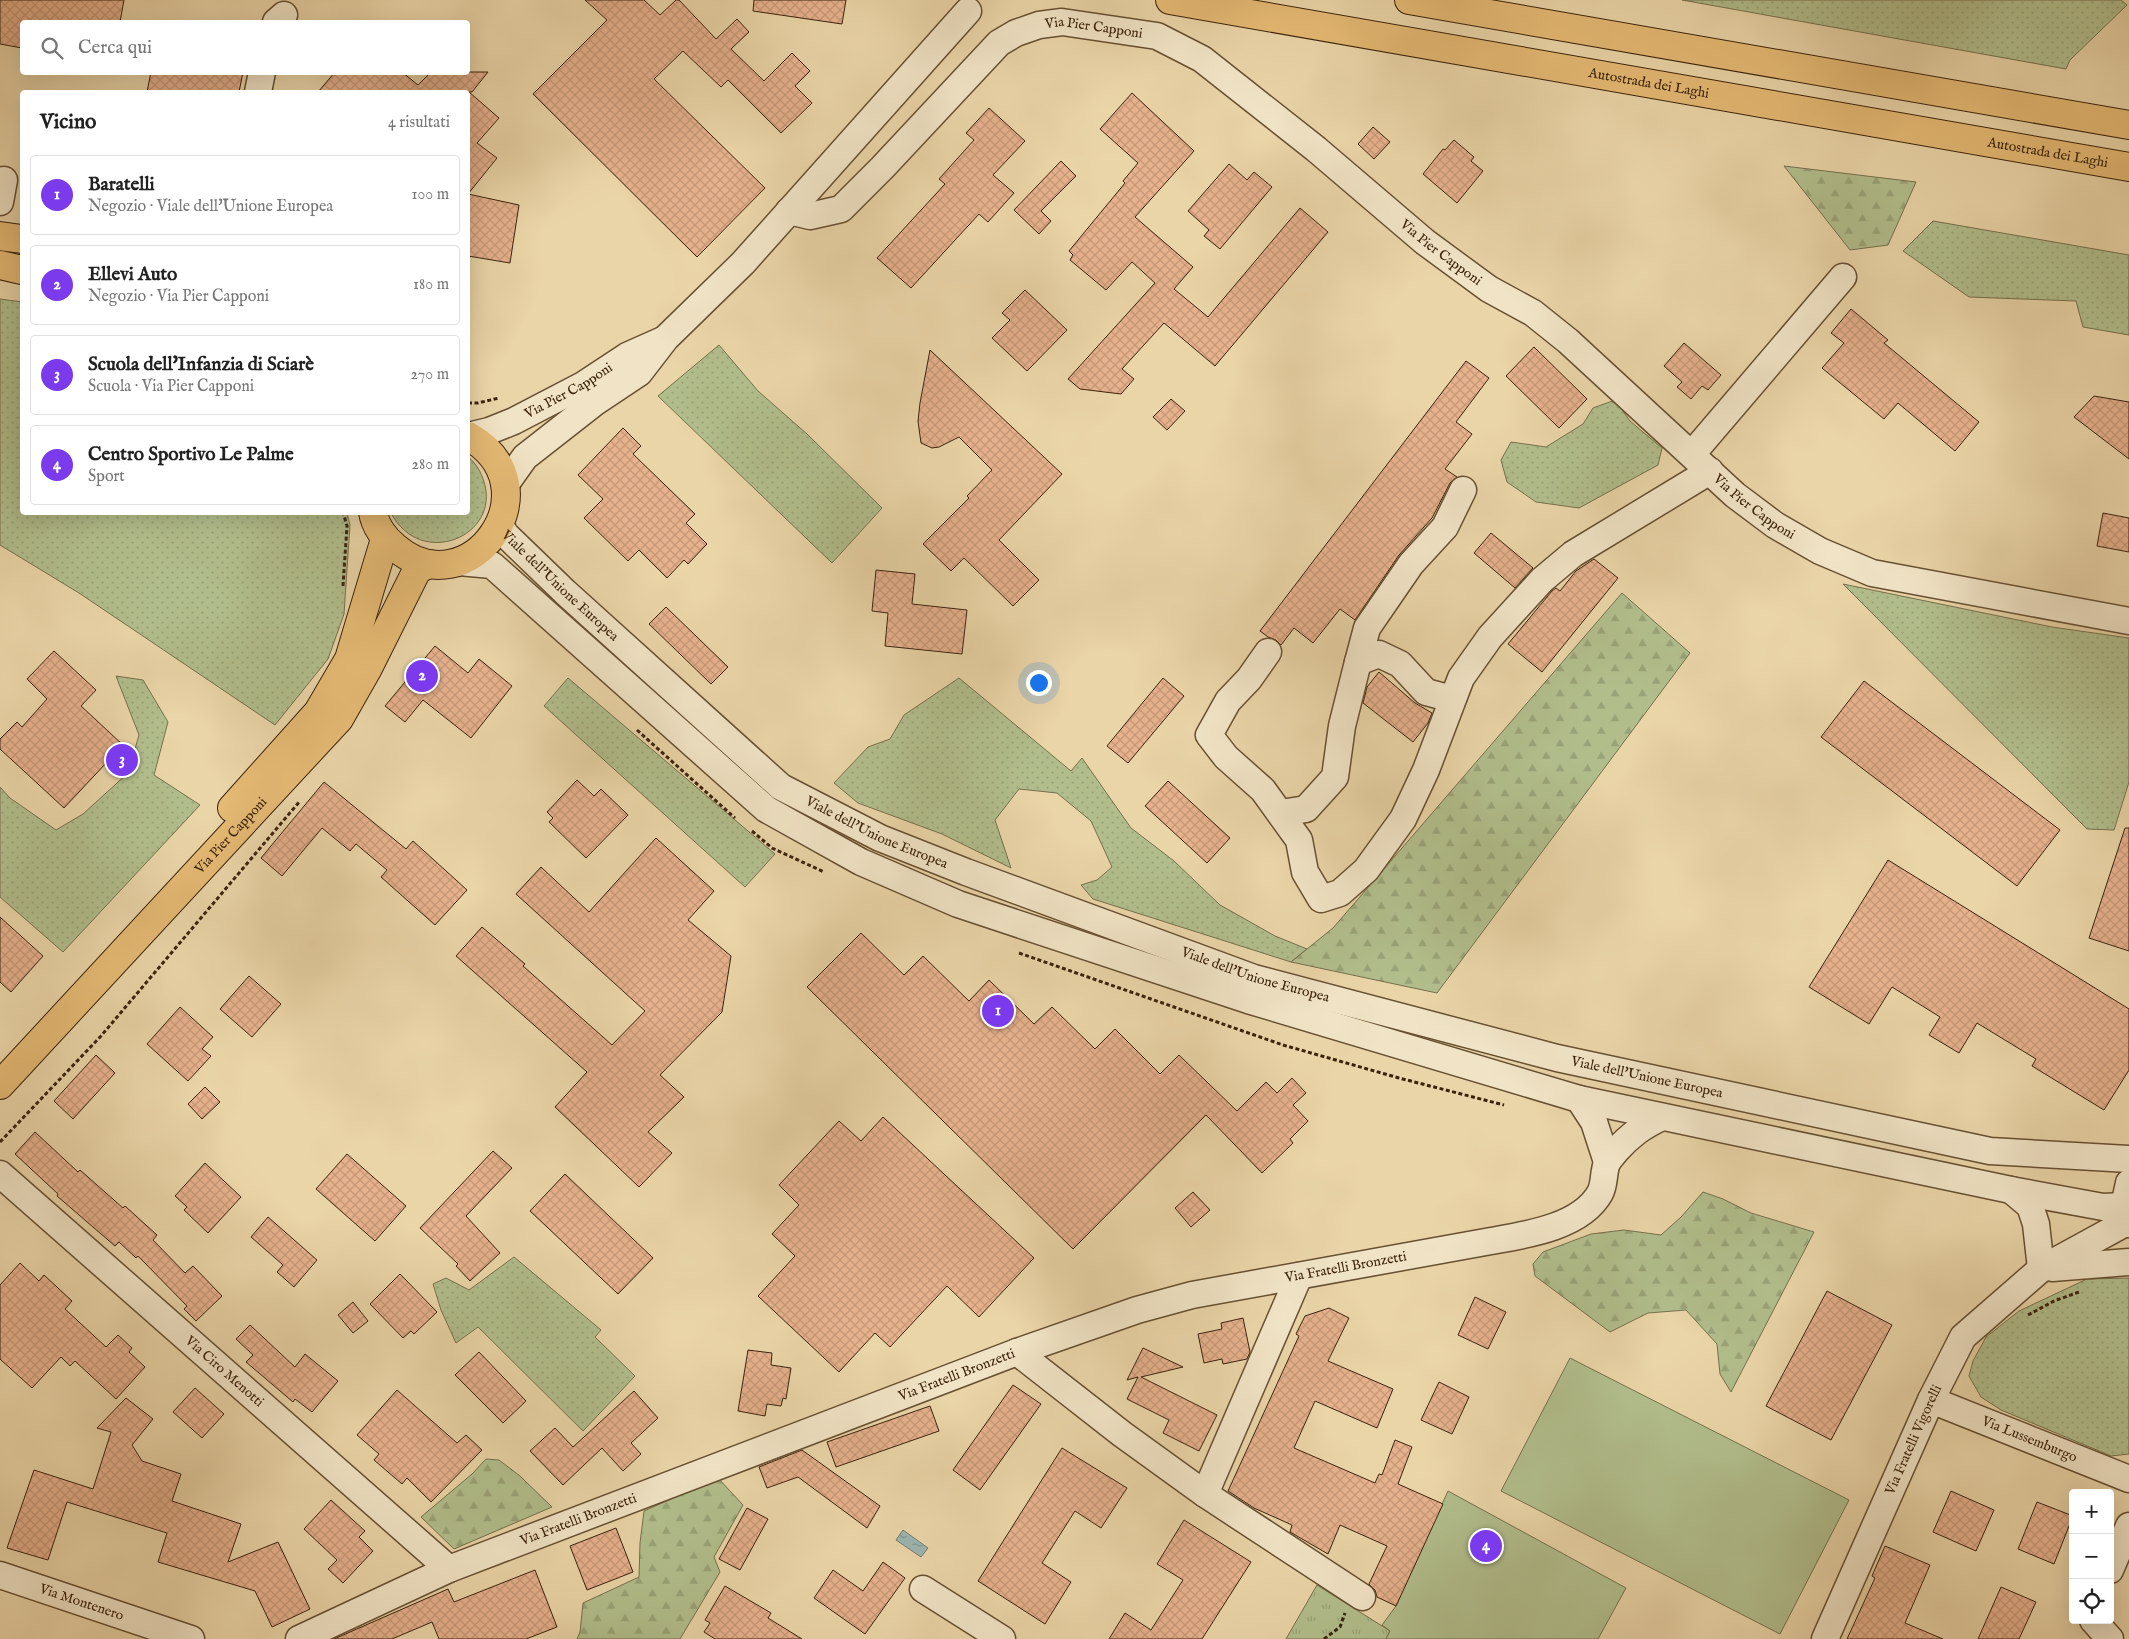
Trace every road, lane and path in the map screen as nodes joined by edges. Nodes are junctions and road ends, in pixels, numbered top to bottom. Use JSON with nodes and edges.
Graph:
{"nodes":[{"id":1,"x":1170,"y":0,"type":"edge"},
{"id":2,"x":1409,"y":0,"type":"edge"},
{"id":3,"x":968,"y":11,"type":"dead end"},
{"id":4,"x":261,"y":75,"type":"edge"},
{"id":5,"x":258,"y":90,"type":"edge"},
{"id":6,"x":2129,"y":125,"type":"edge"},
{"id":7,"x":2129,"y":166,"type":"edge"},
{"id":8,"x":789,"y":211,"type":"junction"},
{"id":9,"x":0,"y":236,"type":"edge"},
{"id":10,"x":20,"y":239,"type":"edge"},
{"id":11,"x":0,"y":265,"type":"edge"},
{"id":12,"x":20,"y":270,"type":"edge"},
{"id":13,"x":1843,"y":277,"type":"dead end"},
{"id":14,"x":666,"y":338,"type":"junction"},
{"id":15,"x":507,"y":396,"type":"dead end"},
{"id":16,"x":470,"y":403,"type":"edge"},
{"id":17,"x":470,"y":436,"type":"edge"},
{"id":18,"x":470,"y":438,"type":"edge"},
{"id":19,"x":1701,"y":462,"type":"junction"},
{"id":20,"x":505,"y":486,"type":"junction"},
{"id":21,"x":1463,"y":490,"type":"dead end"},
{"id":22,"x":344,"y":515,"type":"edge"},
{"id":23,"x":374,"y":515,"type":"edge"},
{"id":24,"x":500,"y":526,"type":"junction"},
{"id":25,"x":385,"y":539,"type":"junction"},
{"id":26,"x":459,"y":562,"type":"junction"},
{"id":27,"x":428,"y":564,"type":"junction"},
{"id":28,"x":343,"y":593,"type":"dead end"},
{"id":29,"x":2129,"y":621,"type":"edge"},
{"id":30,"x":1268,"y":652,"type":"dead end"},
{"id":31,"x":1358,"y":662,"type":"junction"},
{"id":32,"x":1452,"y":699,"type":"junction"},
{"id":33,"x":303,"y":797,"type":"dead end"},
{"id":34,"x":1281,"y":813,"type":"junction"},
{"id":35,"x":0,"y":1058,"type":"edge"},
{"id":36,"x":0,"y":1085,"type":"edge"},
{"id":37,"x":1579,"y":1099,"type":"junction"},
{"id":38,"x":1662,"y":1117,"type":"junction"},
{"id":39,"x":0,"y":1142,"type":"edge"},
{"id":40,"x":2129,"y":1160,"type":"edge"},
{"id":41,"x":1607,"y":1162,"type":"junction"},
{"id":42,"x":0,"y":1174,"type":"edge"},
{"id":43,"x":2011,"y":1190,"type":"junction"},
{"id":44,"x":2127,"y":1209,"type":"edge"},
{"id":45,"x":2129,"y":1262,"type":"edge"},
{"id":46,"x":2041,"y":1269,"type":"junction"},
{"id":47,"x":1299,"y":1276,"type":"junction"},
{"id":48,"x":2082,"y":1291,"type":"dead end"},
{"id":49,"x":2024,"y":1317,"type":"dead end"},
{"id":50,"x":1017,"y":1352,"type":"junction"},
{"id":51,"x":1930,"y":1400,"type":"junction"},
{"id":52,"x":2129,"y":1479,"type":"edge"},
{"id":53,"x":1205,"y":1494,"type":"junction"},
{"id":54,"x":2129,"y":1526,"type":"edge"},
{"id":55,"x":2114,"y":1561,"type":"edge"},
{"id":56,"x":449,"y":1569,"type":"junction"},
{"id":57,"x":0,"y":1576,"type":"edge"},
{"id":58,"x":923,"y":1590,"type":"dead end"},
{"id":59,"x":1357,"y":1594,"type":"joint"},
{"id":60,"x":2097,"y":1624,"type":"edge"},
{"id":61,"x":191,"y":1639,"type":"edge"},
{"id":62,"x":299,"y":1639,"type":"edge"},
{"id":63,"x":1002,"y":1639,"type":"edge"},
{"id":64,"x":1324,"y":1639,"type":"edge"},
{"id":65,"x":1825,"y":1639,"type":"edge"},
{"id":66,"x":2110,"y":1639,"type":"edge"}],
"edges":[{"from":1,"to":7,"type":"main road","name":"Autostrada dei Laghi"},
{"from":2,"to":6,"type":"main road"},
{"from":3,"to":8,"type":"street","name":"Via Pier Capponi"},
{"from":4,"to":5,"type":"street"},
{"from":8,"to":14,"type":"street","name":"Via Pier Capponi"},
{"from":8,"to":19,"type":"street","name":"Via Pier Capponi"},
{"from":9,"to":10,"type":"main road"},
{"from":11,"to":12,"type":"main road"},
{"from":13,"to":19,"type":"street"},
{"from":14,"to":17,"type":"street","name":"Via Pier Capponi"},
{"from":14,"to":20,"type":"street","name":"Via Pier Capponi"},
{"from":15,"to":16,"type":"path"},
{"from":18,"to":20,"type":"main road"},
{"from":19,"to":29,"type":"street","name":"Via Pier Capponi"},
{"from":19,"to":32,"type":"street"},
{"from":20,"to":24,"type":"main road"},
{"from":21,"to":31,"type":"street"},
{"from":22,"to":28,"type":"path"},
{"from":23,"to":25,"type":"main road"},
{"from":24,"to":26,"type":"main road"},
{"from":24,"to":40,"type":"street","name":"Viale dell'Unione Europea"},
{"from":25,"to":27,"type":"main road"},
{"from":25,"to":35,"type":"main road","name":"Via Pier Capponi"},
{"from":26,"to":27,"type":"main road"},
{"from":26,"to":37,"type":"street","name":"Viale dell'Unione Europea"},
{"from":27,"to":36,"type":"main road","name":"Via Pier Capponi"},
{"from":30,"to":34,"type":"street"},
{"from":31,"to":32,"type":"street"},
{"from":31,"to":34,"type":"street"},
{"from":32,"to":34,"type":"street"},
{"from":33,"to":39,"type":"path"},
{"from":37,"to":38,"type":"street","name":"Viale dell'Unione Europea"},
{"from":37,"to":41,"type":"street","name":"Via Fratelli Bronzetti"},
{"from":38,"to":41,"type":"street"},
{"from":38,"to":43,"type":"street","name":"Viale dell'Unione Europea"},
{"from":41,"to":47,"type":"street","name":"Via Fratelli Bronzetti"},
{"from":42,"to":56,"type":"street","name":"Via Ciro Menotti"},
{"from":43,"to":44,"type":"street","name":"Viale dell'Unione Europea"},
{"from":43,"to":46,"type":"street","name":"Viale dell'Unione Europea"},
{"from":44,"to":46,"type":"street","name":"Via Fratelli Vigorelli"},
{"from":45,"to":46,"type":"street"},
{"from":46,"to":51,"type":"street","name":"Via Fratelli Vigorelli"},
{"from":47,"to":50,"type":"street","name":"Via Fratelli Bronzetti"},
{"from":47,"to":53,"type":"street"},
{"from":48,"to":49,"type":"path"},
{"from":50,"to":53,"type":"street"},
{"from":50,"to":56,"type":"street","name":"Via Fratelli Bronzetti"},
{"from":51,"to":52,"type":"street","name":"Via Lussemburgo"},
{"from":51,"to":65,"type":"street","name":"Via Fratelli Vigorelli"},
{"from":53,"to":59,"type":"street"},
{"from":54,"to":55,"type":"street"},
{"from":56,"to":62,"type":"street","name":"Via Fratelli Bronzetti"},
{"from":57,"to":61,"type":"street","name":"Via Montenero"},
{"from":58,"to":63,"type":"street"},
{"from":59,"to":64,"type":"path"},
{"from":60,"to":66,"type":"street"}]}
